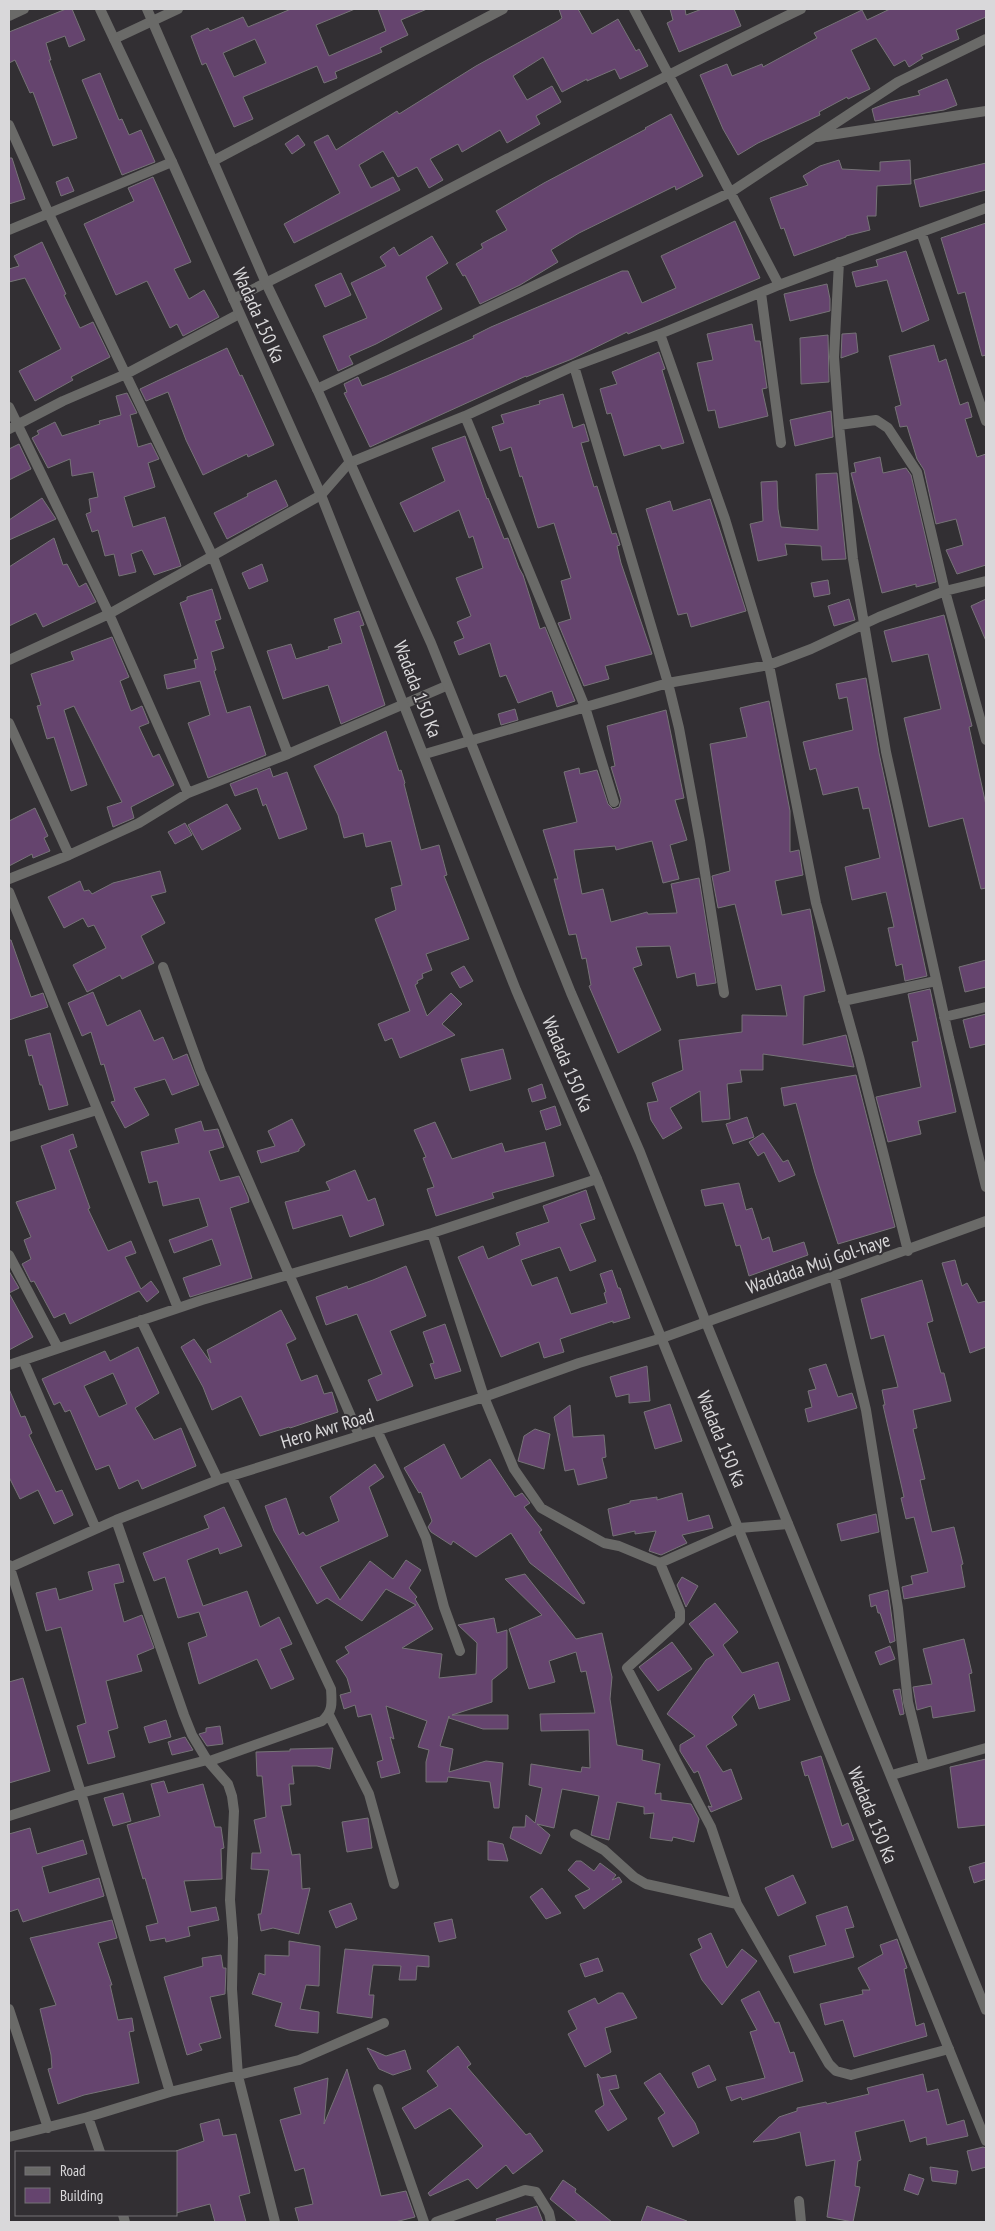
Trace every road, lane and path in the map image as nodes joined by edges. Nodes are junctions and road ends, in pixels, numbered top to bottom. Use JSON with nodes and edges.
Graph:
{"nodes":[{"id":1,"x":24,"y":9,"type":"edge"},
{"id":2,"x":100,"y":9,"type":"edge"},
{"id":3,"x":147,"y":9,"type":"edge"},
{"id":4,"x":178,"y":9,"type":"edge"},
{"id":5,"x":503,"y":9,"type":"edge"},
{"id":6,"x":634,"y":9,"type":"edge"},
{"id":7,"x":801,"y":9,"type":"edge"},
{"id":8,"x":9,"y":16,"type":"edge"},
{"id":9,"x":152,"y":21,"type":"junction"},
{"id":10,"x":986,"y":39,"type":"edge"},
{"id":11,"x":114,"y":40,"type":"junction"},
{"id":12,"x":669,"y":75,"type":"junction"},
{"id":13,"x":986,"y":111,"type":"edge"},
{"id":14,"x":9,"y":125,"type":"edge"},
{"id":15,"x":813,"y":138,"type":"junction"},
{"id":16,"x":213,"y":161,"type":"junction"},
{"id":17,"x":172,"y":162,"type":"junction"},
{"id":18,"x":731,"y":192,"type":"junction"},
{"id":19,"x":986,"y":208,"type":"edge"},
{"id":20,"x":49,"y":214,"type":"junction"},
{"id":21,"x":9,"y":230,"type":"edge"},
{"id":22,"x":921,"y":232,"type":"junction"},
{"id":23,"x":840,"y":262,"type":"junction"},
{"id":24,"x":266,"y":283,"type":"junction"},
{"id":25,"x":779,"y":285,"type":"junction"},
{"id":26,"x":761,"y":293,"type":"junction"},
{"id":27,"x":233,"y":299,"type":"junction"},
{"id":28,"x":239,"y":314,"type":"junction"},
{"id":29,"x":660,"y":334,"type":"junction"},
{"id":30,"x":574,"y":366,"type":"junction"},
{"id":31,"x":126,"y":374,"type":"junction"},
{"id":32,"x":317,"y":389,"type":"junction"},
{"id":33,"x":9,"y":406,"type":"edge"},
{"id":34,"x":465,"y":416,"type":"junction"},
{"id":35,"x":986,"y":421,"type":"edge"},
{"id":36,"x":13,"y":426,"type":"edge"},
{"id":37,"x":838,"y":426,"type":"junction"},
{"id":38,"x":781,"y":443,"type":"dead end"},
{"id":39,"x":349,"y":463,"type":"junction"},
{"id":40,"x":322,"y":495,"type":"junction"},
{"id":41,"x":212,"y":558,"type":"junction"},
{"id":42,"x":986,"y":581,"type":"edge"},
{"id":43,"x":945,"y":591,"type":"junction"},
{"id":44,"x":109,"y":614,"type":"junction"},
{"id":45,"x":865,"y":624,"type":"junction"},
{"id":46,"x":9,"y":660,"type":"edge"},
{"id":47,"x":770,"y":665,"type":"junction"},
{"id":48,"x":668,"y":683,"type":"junction"},
{"id":49,"x":446,"y":686,"type":"junction"},
{"id":50,"x":404,"y":702,"type":"junction"},
{"id":51,"x":585,"y":707,"type":"junction"},
{"id":52,"x":9,"y":723,"type":"edge"},
{"id":53,"x":470,"y":740,"type":"junction"},
{"id":54,"x":986,"y":740,"type":"edge"},
{"id":55,"x":288,"y":754,"type":"junction"},
{"id":56,"x":425,"y":754,"type":"junction"},
{"id":57,"x":188,"y":793,"type":"junction"},
{"id":58,"x":614,"y":802,"type":"dead end"},
{"id":59,"x":69,"y":855,"type":"junction"},
{"id":60,"x":9,"y":879,"type":"edge"},
{"id":61,"x":9,"y":892,"type":"edge"},
{"id":62,"x":163,"y":967,"type":"dead end"},
{"id":63,"x":936,"y":981,"type":"junction"},
{"id":64,"x":724,"y":993,"type":"dead end"},
{"id":65,"x":843,"y":1001,"type":"junction"},
{"id":66,"x":986,"y":1007,"type":"edge"},
{"id":67,"x":944,"y":1017,"type":"junction"},
{"id":68,"x":97,"y":1110,"type":"junction"},
{"id":69,"x":9,"y":1137,"type":"edge"},
{"id":70,"x":597,"y":1179,"type":"junction"},
{"id":71,"x":986,"y":1187,"type":"edge"},
{"id":72,"x":986,"y":1221,"type":"edge"},
{"id":73,"x":432,"y":1233,"type":"junction"},
{"id":74,"x":908,"y":1251,"type":"junction"},
{"id":75,"x":9,"y":1255,"type":"edge"},
{"id":76,"x":289,"y":1275,"type":"junction"},
{"id":77,"x":834,"y":1276,"type":"junction"},
{"id":78,"x":178,"y":1308,"type":"junction"},
{"id":79,"x":141,"y":1320,"type":"junction"},
{"id":80,"x":705,"y":1320,"type":"junction"},
{"id":81,"x":662,"y":1338,"type":"junction"},
{"id":82,"x":58,"y":1348,"type":"junction"},
{"id":83,"x":23,"y":1360,"type":"junction"},
{"id":84,"x":9,"y":1365,"type":"edge"},
{"id":85,"x":484,"y":1397,"type":"junction"},
{"id":86,"x":377,"y":1430,"type":"junction"},
{"id":87,"x":359,"y":1435,"type":"junction"},
{"id":88,"x":231,"y":1476,"type":"junction"},
{"id":89,"x":218,"y":1480,"type":"junction"},
{"id":90,"x":116,"y":1520,"type":"junction"},
{"id":91,"x":788,"y":1524,"type":"junction"},
{"id":92,"x":739,"y":1528,"type":"junction"},
{"id":93,"x":96,"y":1529,"type":"junction"},
{"id":94,"x":660,"y":1563,"type":"junction"},
{"id":95,"x":9,"y":1567,"type":"edge"},
{"id":96,"x":460,"y":1651,"type":"dead end"},
{"id":97,"x":329,"y":1715,"type":"junction"},
{"id":98,"x":986,"y":1748,"type":"edge"},
{"id":99,"x":208,"y":1760,"type":"junction"},
{"id":100,"x":924,"y":1766,"type":"junction"},
{"id":101,"x":892,"y":1775,"type":"junction"},
{"id":102,"x":81,"y":1793,"type":"junction"},
{"id":103,"x":9,"y":1816,"type":"edge"},
{"id":104,"x":575,"y":1834,"type":"dead end"},
{"id":105,"x":394,"y":1884,"type":"dead end"},
{"id":106,"x":736,"y":1904,"type":"junction"},
{"id":107,"x":9,"y":2010,"type":"edge"},
{"id":108,"x":986,"y":2010,"type":"edge"},
{"id":109,"x":384,"y":2023,"type":"dead end"},
{"id":110,"x":949,"y":2049,"type":"junction"},
{"id":111,"x":238,"y":2076,"type":"junction"},
{"id":112,"x":378,"y":2089,"type":"dead end"},
{"id":113,"x":170,"y":2092,"type":"junction"},
{"id":114,"x":88,"y":2117,"type":"junction"},
{"id":115,"x":48,"y":2128,"type":"junction"},
{"id":116,"x":9,"y":2137,"type":"edge"},
{"id":117,"x":986,"y":2141,"type":"edge"},
{"id":118,"x":100,"y":2151,"type":"edge"},
{"id":119,"x":799,"y":2201,"type":"dead end"},
{"id":120,"x":275,"y":2222,"type":"edge"},
{"id":121,"x":424,"y":2222,"type":"edge"},
{"id":122,"x":436,"y":2222,"type":"edge"},
{"id":123,"x":551,"y":2222,"type":"edge"},
{"id":124,"x":801,"y":2222,"type":"edge"}],
"edges":[{"from":1,"to":8,"type":"street"},
{"from":2,"to":11,"type":"street","name":"Wadada 150 Ka"},
{"from":3,"to":9,"type":"street","name":"Wadada 150 Ka"},
{"from":4,"to":9,"type":"street"},
{"from":5,"to":16,"type":"street"},
{"from":6,"to":12,"type":"street"},
{"from":7,"to":12,"type":"street"},
{"from":9,"to":11,"type":"street"},
{"from":9,"to":16,"type":"street","name":"Wadada 150 Ka"},
{"from":10,"to":15,"type":"street"},
{"from":11,"to":17,"type":"street","name":"Wadada 150 Ka"},
{"from":12,"to":18,"type":"street"},
{"from":12,"to":24,"type":"street"},
{"from":13,"to":15,"type":"street"},
{"from":14,"to":20,"type":"street"},
{"from":15,"to":18,"type":"street"},
{"from":16,"to":24,"type":"street","name":"Wadada 150 Ka"},
{"from":17,"to":20,"type":"street"},
{"from":17,"to":27,"type":"street","name":"Wadada 150 Ka"},
{"from":18,"to":25,"type":"street"},
{"from":18,"to":32,"type":"street"},
{"from":19,"to":22,"type":"street"},
{"from":20,"to":21,"type":"street"},
{"from":20,"to":31,"type":"street"},
{"from":22,"to":23,"type":"street"},
{"from":22,"to":35,"type":"street"},
{"from":23,"to":25,"type":"street"},
{"from":23,"to":37,"type":"street"},
{"from":24,"to":27,"type":"street"},
{"from":24,"to":32,"type":"street","name":"Wadada 150 Ka"},
{"from":25,"to":26,"type":"street"},
{"from":26,"to":29,"type":"street"},
{"from":26,"to":38,"type":"street"},
{"from":27,"to":28,"type":"street","name":"Wadada 150 Ka"},
{"from":28,"to":31,"type":"street"},
{"from":28,"to":40,"type":"street","name":"Wadada 150 Ka"},
{"from":29,"to":30,"type":"street"},
{"from":29,"to":47,"type":"street"},
{"from":30,"to":34,"type":"street"},
{"from":30,"to":48,"type":"street"},
{"from":31,"to":36,"type":"street"},
{"from":31,"to":41,"type":"street"},
{"from":32,"to":39,"type":"street","name":"Wadada 150 Ka"},
{"from":33,"to":36,"type":"street"},
{"from":34,"to":39,"type":"street"},
{"from":34,"to":51,"type":"street"},
{"from":36,"to":44,"type":"street"},
{"from":37,"to":43,"type":"street"},
{"from":37,"to":45,"type":"street"},
{"from":39,"to":40,"type":"street"},
{"from":39,"to":49,"type":"street","name":"Wadada 150 Ka"},
{"from":40,"to":41,"type":"street"},
{"from":40,"to":50,"type":"street","name":"Wadada 150 Ka"},
{"from":41,"to":44,"type":"street"},
{"from":41,"to":55,"type":"street"},
{"from":42,"to":43,"type":"street"},
{"from":43,"to":45,"type":"street"},
{"from":43,"to":54,"type":"street"},
{"from":44,"to":46,"type":"street"},
{"from":44,"to":57,"type":"street"},
{"from":45,"to":47,"type":"street"},
{"from":45,"to":63,"type":"street"},
{"from":47,"to":48,"type":"street"},
{"from":47,"to":65,"type":"street"},
{"from":48,"to":51,"type":"street"},
{"from":48,"to":64,"type":"street"},
{"from":49,"to":50,"type":"street"},
{"from":49,"to":53,"type":"street","name":"Wadada 150 Ka"},
{"from":50,"to":55,"type":"street"},
{"from":50,"to":56,"type":"street","name":"Wadada 150 Ka"},
{"from":51,"to":53,"type":"street"},
{"from":51,"to":58,"type":"street"},
{"from":52,"to":59,"type":"street"},
{"from":53,"to":56,"type":"street"},
{"from":53,"to":80,"type":"street","name":"Wadada 150 Ka"},
{"from":55,"to":57,"type":"street"},
{"from":56,"to":70,"type":"street","name":"Wadada 150 Ka"},
{"from":57,"to":59,"type":"street"},
{"from":59,"to":60,"type":"street"},
{"from":61,"to":68,"type":"street"},
{"from":62,"to":76,"type":"street"},
{"from":63,"to":65,"type":"street"},
{"from":63,"to":67,"type":"street"},
{"from":65,"to":74,"type":"street"},
{"from":66,"to":67,"type":"street"},
{"from":67,"to":71,"type":"street"},
{"from":68,"to":69,"type":"street"},
{"from":68,"to":78,"type":"street"},
{"from":70,"to":73,"type":"street"},
{"from":70,"to":81,"type":"street","name":"Wadada 150 Ka"},
{"from":72,"to":74,"type":"street","name":"Waddada Muj Gol-haye"},
{"from":73,"to":76,"type":"street"},
{"from":73,"to":85,"type":"street"},
{"from":74,"to":77,"type":"street","name":"Waddada Muj Gol-haye"},
{"from":75,"to":82,"type":"street"},
{"from":76,"to":78,"type":"street"},
{"from":76,"to":87,"type":"street"},
{"from":77,"to":80,"type":"street","name":"Waddada Muj Gol-haye"},
{"from":77,"to":100,"type":"street"},
{"from":78,"to":79,"type":"street"},
{"from":79,"to":82,"type":"street"},
{"from":79,"to":89,"type":"street"},
{"from":80,"to":81,"type":"street","name":"Waddada Muj Gol-haye"},
{"from":80,"to":91,"type":"street","name":"Wadada 150 Ka"},
{"from":81,"to":85,"type":"street","name":"Hero Awr Road"},
{"from":81,"to":92,"type":"street","name":"Wadada 150 Ka"},
{"from":82,"to":83,"type":"street"},
{"from":83,"to":84,"type":"street"},
{"from":83,"to":93,"type":"street"},
{"from":85,"to":86,"type":"street","name":"Hero Awr Road"},
{"from":85,"to":94,"type":"street"},
{"from":86,"to":87,"type":"street","name":"Hero Awr Road"},
{"from":86,"to":96,"type":"street"},
{"from":87,"to":88,"type":"street","name":"Hero Awr Road"},
{"from":88,"to":89,"type":"street","name":"Hero Awr Road"},
{"from":88,"to":97,"type":"street"},
{"from":89,"to":90,"type":"street","name":"Hero Awr Road"},
{"from":90,"to":93,"type":"street","name":"Hero Awr Road"},
{"from":90,"to":99,"type":"street"},
{"from":91,"to":92,"type":"street"},
{"from":91,"to":101,"type":"street","name":"Wadada 150 Ka"},
{"from":92,"to":94,"type":"street"},
{"from":92,"to":110,"type":"street","name":"Wadada 150 Ka"},
{"from":93,"to":95,"type":"street","name":"Hero Awr Road"},
{"from":94,"to":106,"type":"street"},
{"from":95,"to":102,"type":"street"},
{"from":97,"to":99,"type":"street"},
{"from":97,"to":105,"type":"street"},
{"from":98,"to":100,"type":"street"},
{"from":99,"to":102,"type":"street"},
{"from":99,"to":111,"type":"street"},
{"from":100,"to":101,"type":"street"},
{"from":101,"to":108,"type":"street","name":"Wadada 150 Ka"},
{"from":102,"to":103,"type":"street"},
{"from":102,"to":113,"type":"street"},
{"from":104,"to":106,"type":"street"},
{"from":106,"to":110,"type":"street"},
{"from":107,"to":115,"type":"street"},
{"from":109,"to":111,"type":"street"},
{"from":110,"to":117,"type":"street","name":"Wadada 150 Ka"},
{"from":111,"to":113,"type":"street"},
{"from":111,"to":120,"type":"street"},
{"from":112,"to":121,"type":"street"},
{"from":113,"to":114,"type":"street"},
{"from":114,"to":115,"type":"street"},
{"from":114,"to":118,"type":"street"},
{"from":115,"to":116,"type":"street"},
{"from":119,"to":124,"type":"street"},
{"from":122,"to":123,"type":"street"}]}
